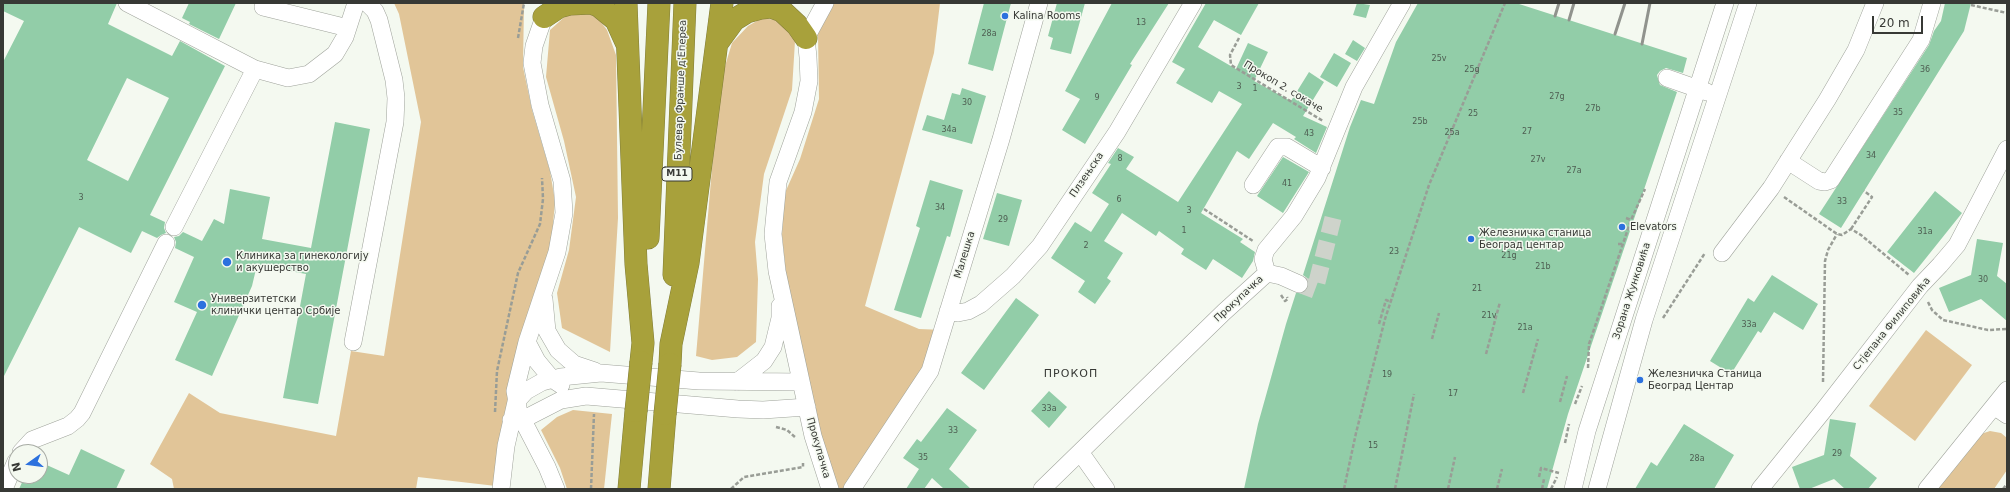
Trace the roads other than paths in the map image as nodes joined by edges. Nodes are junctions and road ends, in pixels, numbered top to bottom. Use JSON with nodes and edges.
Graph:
{"nodes":[{"id":1,"x":128,"y":3,"type":"edge"},
{"id":2,"x":356,"y":3,"type":"edge"},
{"id":3,"x":367,"y":3,"type":"edge"},
{"id":4,"x":626,"y":3,"type":"edge"},
{"id":5,"x":659,"y":3,"type":"edge"},
{"id":6,"x":685,"y":3,"type":"edge"},
{"id":7,"x":722,"y":3,"type":"edge"},
{"id":8,"x":796,"y":3,"type":"edge"},
{"id":9,"x":825,"y":3,"type":"edge"},
{"id":10,"x":1039,"y":3,"type":"edge"},
{"id":11,"x":1193,"y":3,"type":"edge"},
{"id":12,"x":1402,"y":3,"type":"edge"},
{"id":13,"x":1725,"y":3,"type":"edge"},
{"id":14,"x":1748,"y":3,"type":"edge"},
{"id":15,"x":1875,"y":3,"type":"edge"},
{"id":16,"x":1932,"y":3,"type":"edge"},
{"id":17,"x":263,"y":7,"type":"dead end"},
{"id":18,"x":547,"y":10,"type":"edge"},
{"id":19,"x":348,"y":28,"type":"junction"},
{"id":20,"x":806,"y":38,"type":"junction"},
{"id":21,"x":627,"y":44,"type":"junction"},
{"id":22,"x":717,"y":45,"type":"junction"},
{"id":23,"x":255,"y":69,"type":"junction"},
{"id":24,"x":1667,"y":78,"type":"dead end"},
{"id":25,"x":1697,"y":89,"type":"junction"},
{"id":26,"x":1718,"y":96,"type":"junction"},
{"id":27,"x":2007,"y":149,"type":"edge"},
{"id":28,"x":1788,"y":161,"type":"junction"},
{"id":29,"x":1322,"y":168,"type":"junction"},
{"id":30,"x":1253,"y":185,"type":"dead end"},
{"id":31,"x":174,"y":227,"type":"dead end"},
{"id":32,"x":166,"y":243,"type":"dead end"},
{"id":33,"x":1722,"y":253,"type":"dead end"},
{"id":34,"x":1267,"y":273,"type":"junction"},
{"id":35,"x":1300,"y":284,"type":"tunnel mouth"},
{"id":36,"x":545,"y":288,"type":"junction"},
{"id":37,"x":781,"y":288,"type":"junction"},
{"id":38,"x":948,"y":311,"type":"junction"},
{"id":39,"x":353,"y":342,"type":"dead end"},
{"id":40,"x":527,"y":342,"type":"junction"},
{"id":41,"x":642,"y":353,"type":"junction"},
{"id":42,"x":670,"y":354,"type":"junction"},
{"id":43,"x":601,"y":373,"type":"junction"},
{"id":44,"x":552,"y":379,"type":"junction"},
{"id":45,"x":737,"y":382,"type":"junction"},
{"id":46,"x":801,"y":382,"type":"junction"},
{"id":47,"x":2007,"y":390,"type":"edge"},
{"id":48,"x":586,"y":396,"type":"junction"},
{"id":49,"x":516,"y":402,"type":"junction"},
{"id":50,"x":807,"y":407,"type":"junction"},
{"id":51,"x":2001,"y":411,"type":"edge"},
{"id":52,"x":509,"y":419,"type":"junction"},
{"id":53,"x":28,"y":444,"type":"edge"},
{"id":54,"x":1080,"y":452,"type":"junction"},
{"id":55,"x":8,"y":480,"type":"edge"},
{"id":56,"x":4,"y":489,"type":"edge"},
{"id":57,"x":501,"y":489,"type":"edge"},
{"id":58,"x":556,"y":489,"type":"edge"},
{"id":59,"x":629,"y":489,"type":"edge"},
{"id":60,"x":659,"y":489,"type":"edge"},
{"id":61,"x":830,"y":489,"type":"edge"},
{"id":62,"x":852,"y":489,"type":"edge"},
{"id":63,"x":1042,"y":489,"type":"edge"},
{"id":64,"x":1106,"y":489,"type":"edge"},
{"id":65,"x":1573,"y":489,"type":"edge"},
{"id":66,"x":1597,"y":489,"type":"edge"},
{"id":67,"x":1760,"y":489,"type":"edge"},
{"id":68,"x":1927,"y":489,"type":"edge"}],
"edges":[{"from":1,"to":23,"type":"street"},
{"from":2,"to":19,"type":"street"},
{"from":3,"to":39,"type":"street"},
{"from":4,"to":21,"type":"highway"},
{"from":5,"to":41,"type":"highway","number":"M11"},
{"from":6,"to":42,"type":"highway","name":"Булевар Франше д'Епереа","number":"M11"},
{"from":7,"to":22,"type":"highway"},
{"from":8,"to":20,"type":"highway"},
{"from":9,"to":20,"type":"street"},
{"from":10,"to":38,"type":"street","name":"Малешка"},
{"from":11,"to":38,"type":"street","name":"Плзењска"},
{"from":12,"to":29,"type":"street"},
{"from":13,"to":25,"type":"street","name":"Зорана Жунковића"},
{"from":14,"to":26,"type":"street","name":"Зорана Жунковића"},
{"from":15,"to":28,"type":"street"},
{"from":16,"to":28,"type":"street"},
{"from":17,"to":19,"type":"street"},
{"from":18,"to":21,"type":"highway"},
{"from":18,"to":36,"type":"street"},
{"from":19,"to":23,"type":"street"},
{"from":20,"to":22,"type":"highway"},
{"from":20,"to":37,"type":"street"},
{"from":21,"to":41,"type":"highway"},
{"from":22,"to":42,"type":"highway"},
{"from":23,"to":31,"type":"street"},
{"from":24,"to":25,"type":"street"},
{"from":25,"to":26,"type":"street"},
{"from":25,"to":65,"type":"street","name":"Зорана Жунковића"},
{"from":26,"to":66,"type":"street","name":"Зорана Жунковића"},
{"from":27,"to":67,"type":"street","name":"Стјепана Филиповића"},
{"from":28,"to":33,"type":"street"},
{"from":29,"to":30,"type":"street"},
{"from":29,"to":34,"type":"street","name":"Прокупачка"},
{"from":32,"to":53,"type":"street"},
{"from":34,"to":35,"type":"street"},
{"from":34,"to":54,"type":"street","name":"Прокупачка"},
{"from":36,"to":40,"type":"street"},
{"from":36,"to":43,"type":"street"},
{"from":37,"to":45,"type":"street"},
{"from":37,"to":46,"type":"street","name":"Прокупачка"},
{"from":38,"to":62,"type":"street","name":"Малешка"},
{"from":40,"to":44,"type":"street"},
{"from":40,"to":49,"type":"street"},
{"from":41,"to":59,"type":"highway","number":"M11","bridge":true},
{"from":42,"to":60,"type":"highway","name":"Булевар Франше д'Епереа","number":"M11","bridge":true},
{"from":43,"to":44,"type":"street"},
{"from":43,"to":45,"type":"street"},
{"from":44,"to":48,"type":"street"},
{"from":44,"to":49,"type":"street"},
{"from":45,"to":46,"type":"street"},
{"from":46,"to":50,"type":"street","name":"Прокупачка"},
{"from":47,"to":51,"type":"street"},
{"from":48,"to":50,"type":"street"},
{"from":48,"to":52,"type":"street"},
{"from":49,"to":52,"type":"street"},
{"from":50,"to":61,"type":"street","name":"Прокупачка"},
{"from":51,"to":68,"type":"street"},
{"from":52,"to":57,"type":"street"},
{"from":52,"to":58,"type":"street"},
{"from":54,"to":63,"type":"street","name":"Прокупачка"},
{"from":54,"to":64,"type":"street"},
{"from":55,"to":56,"type":"street"}]}
